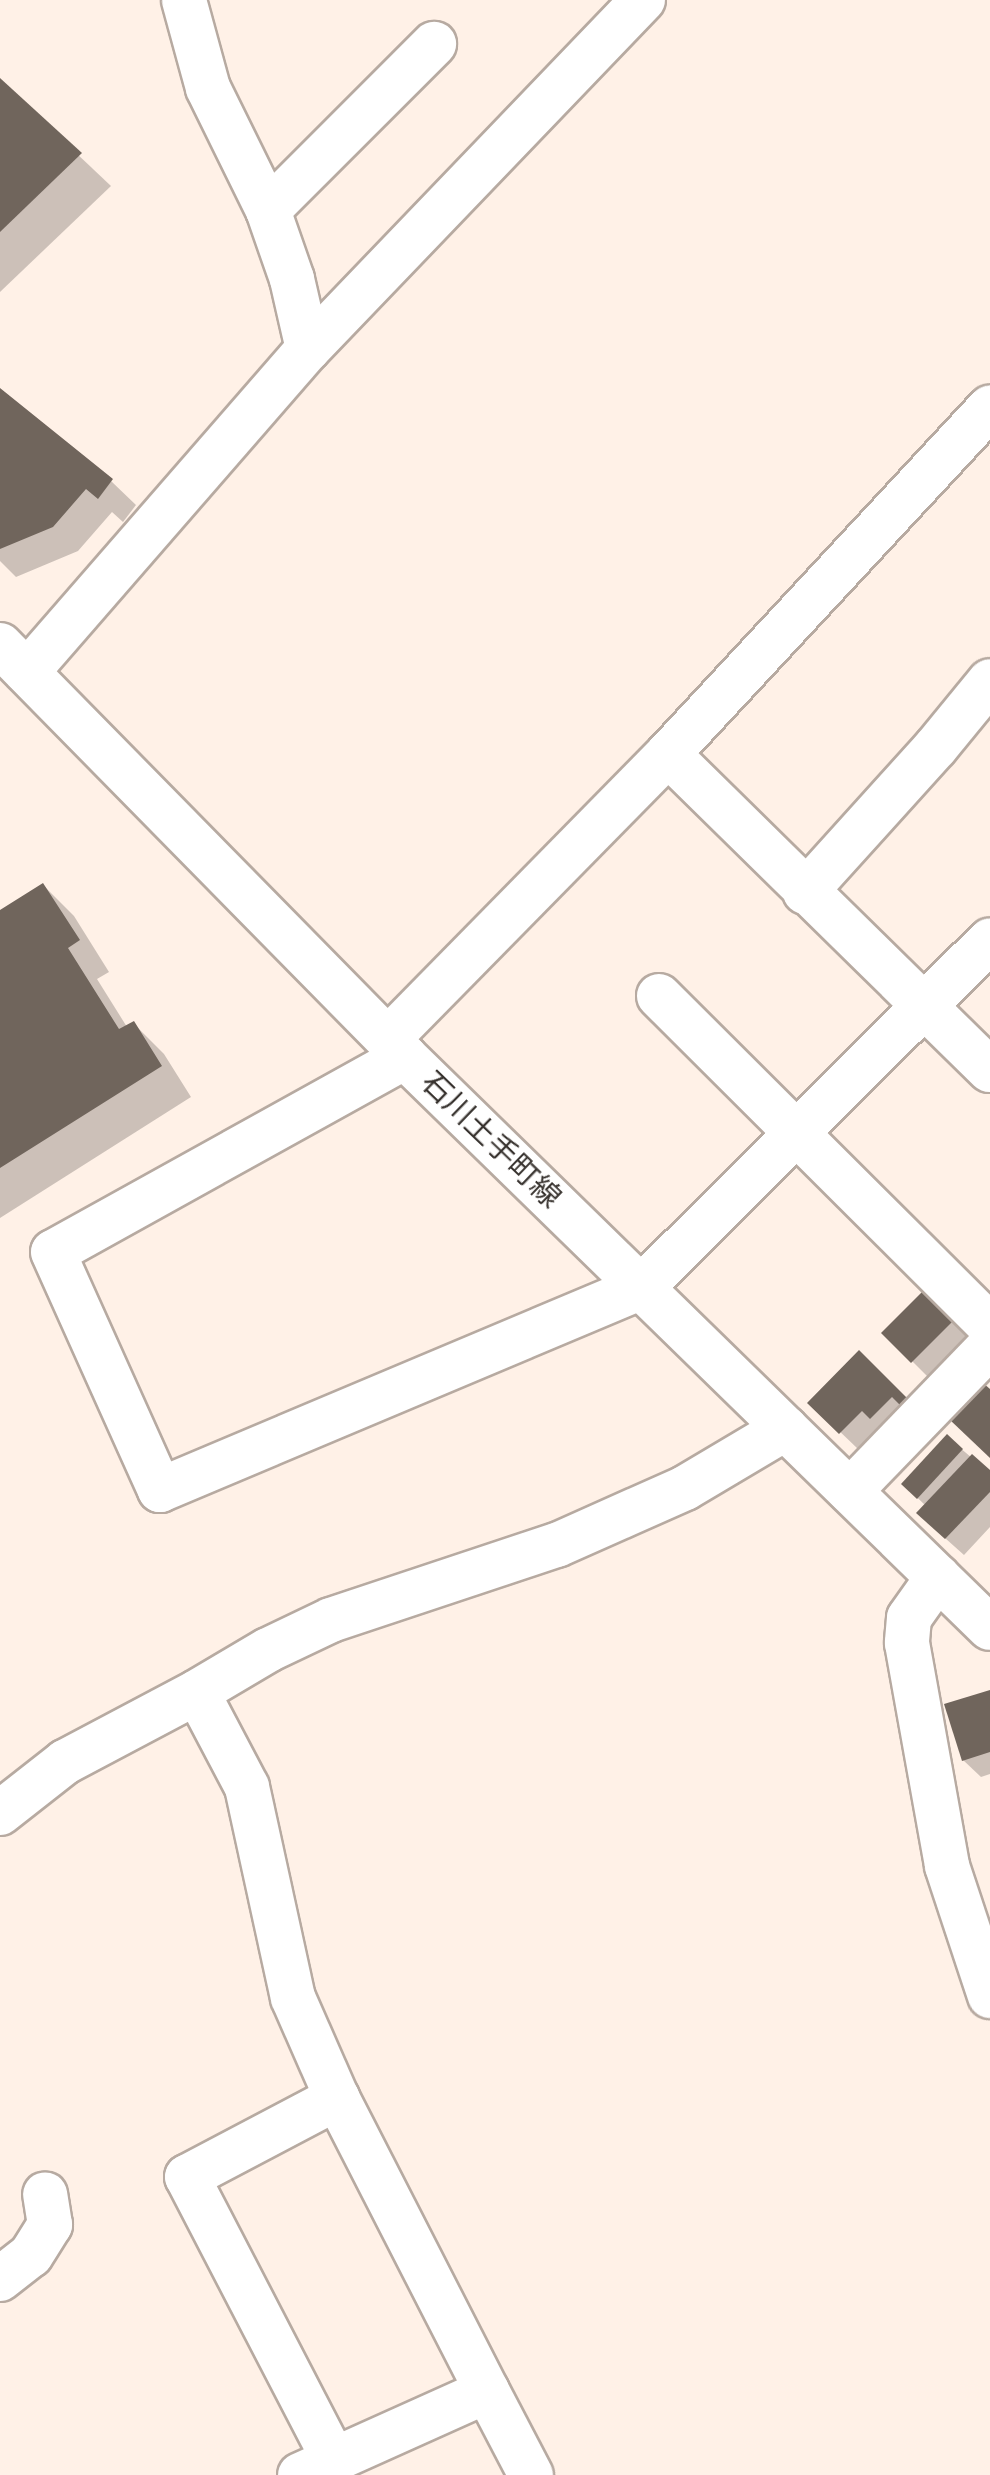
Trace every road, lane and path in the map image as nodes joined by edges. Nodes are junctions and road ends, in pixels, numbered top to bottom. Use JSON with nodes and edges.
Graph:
{"nodes":[{"id":1,"x":184,"y":0,"type":"edge"},
{"id":2,"x":643,"y":0,"type":"edge"},
{"id":3,"x":434,"y":44,"type":"dead end"},
{"id":4,"x":268,"y":210,"type":"junction"},
{"id":5,"x":308,"y":349,"type":"junction"},
{"id":6,"x":990,"y":407,"type":"edge"},
{"id":7,"x":14,"y":658,"type":"edge"},
{"id":8,"x":990,"y":681,"type":"edge"},
{"id":9,"x":668,"y":754,"type":"junction"},
{"id":10,"x":805,"y":892,"type":"junction"},
{"id":11,"x":990,"y":940,"type":"edge"},
{"id":12,"x":659,"y":996,"type":"dead end"},
{"id":13,"x":924,"y":1006,"type":"junction"},
{"id":14,"x":396,"y":1048,"type":"junction"},
{"id":15,"x":990,"y":1070,"type":"edge"},
{"id":16,"x":798,"y":1132,"type":"junction"},
{"id":17,"x":642,"y":1287,"type":"junction"},
{"id":18,"x":990,"y":1326,"type":"edge"},
{"id":19,"x":990,"y":1346,"type":"edge"},
{"id":20,"x":786,"y":1428,"type":"junction"},
{"id":21,"x":850,"y":1491,"type":"junction"},
{"id":22,"x":938,"y":1577,"type":"junction"},
{"id":23,"x":990,"y":1628,"type":"edge"},
{"id":24,"x":197,"y":1692,"type":"junction"},
{"id":25,"x":0,"y":1813,"type":"edge"},
{"id":26,"x":990,"y":1996,"type":"edge"},
{"id":27,"x":337,"y":2098,"type":"junction"},
{"id":28,"x":45,"y":2194,"type":"dead end"},
{"id":29,"x":0,"y":2279,"type":"edge"},
{"id":30,"x":487,"y":2391,"type":"junction"},
{"id":31,"x":317,"y":2468,"type":"edge"},
{"id":32,"x":531,"y":2475,"type":"edge"}],
"edges":[{"from":1,"to":4,"type":"street"},
{"from":2,"to":5,"type":"street"},
{"from":3,"to":4,"type":"street"},
{"from":4,"to":5,"type":"street"},
{"from":5,"to":7,"type":"street"},
{"from":6,"to":9,"type":"street"},
{"from":7,"to":14,"type":"street","name":"石川土手町線"},
{"from":8,"to":10,"type":"street"},
{"from":9,"to":10,"type":"street"},
{"from":9,"to":14,"type":"street"},
{"from":10,"to":13,"type":"street"},
{"from":11,"to":13,"type":"street"},
{"from":12,"to":16,"type":"street"},
{"from":13,"to":15,"type":"street"},
{"from":13,"to":16,"type":"street"},
{"from":14,"to":17,"type":"street","name":"石川土手町線"},
{"from":14,"to":17,"type":"street"},
{"from":16,"to":17,"type":"street"},
{"from":16,"to":18,"type":"street"},
{"from":17,"to":20,"type":"street","name":"石川土手町線"},
{"from":19,"to":21,"type":"street"},
{"from":20,"to":21,"type":"street","name":"石川土手町線"},
{"from":20,"to":24,"type":"street"},
{"from":21,"to":22,"type":"street","name":"石川土手町線"},
{"from":22,"to":23,"type":"street","name":"石川土手町線"},
{"from":22,"to":26,"type":"street"},
{"from":24,"to":25,"type":"street"},
{"from":24,"to":27,"type":"street"},
{"from":27,"to":30,"type":"street"},
{"from":27,"to":31,"type":"street"},
{"from":28,"to":29,"type":"street"},
{"from":30,"to":31,"type":"street"},
{"from":30,"to":32,"type":"street"}]}
